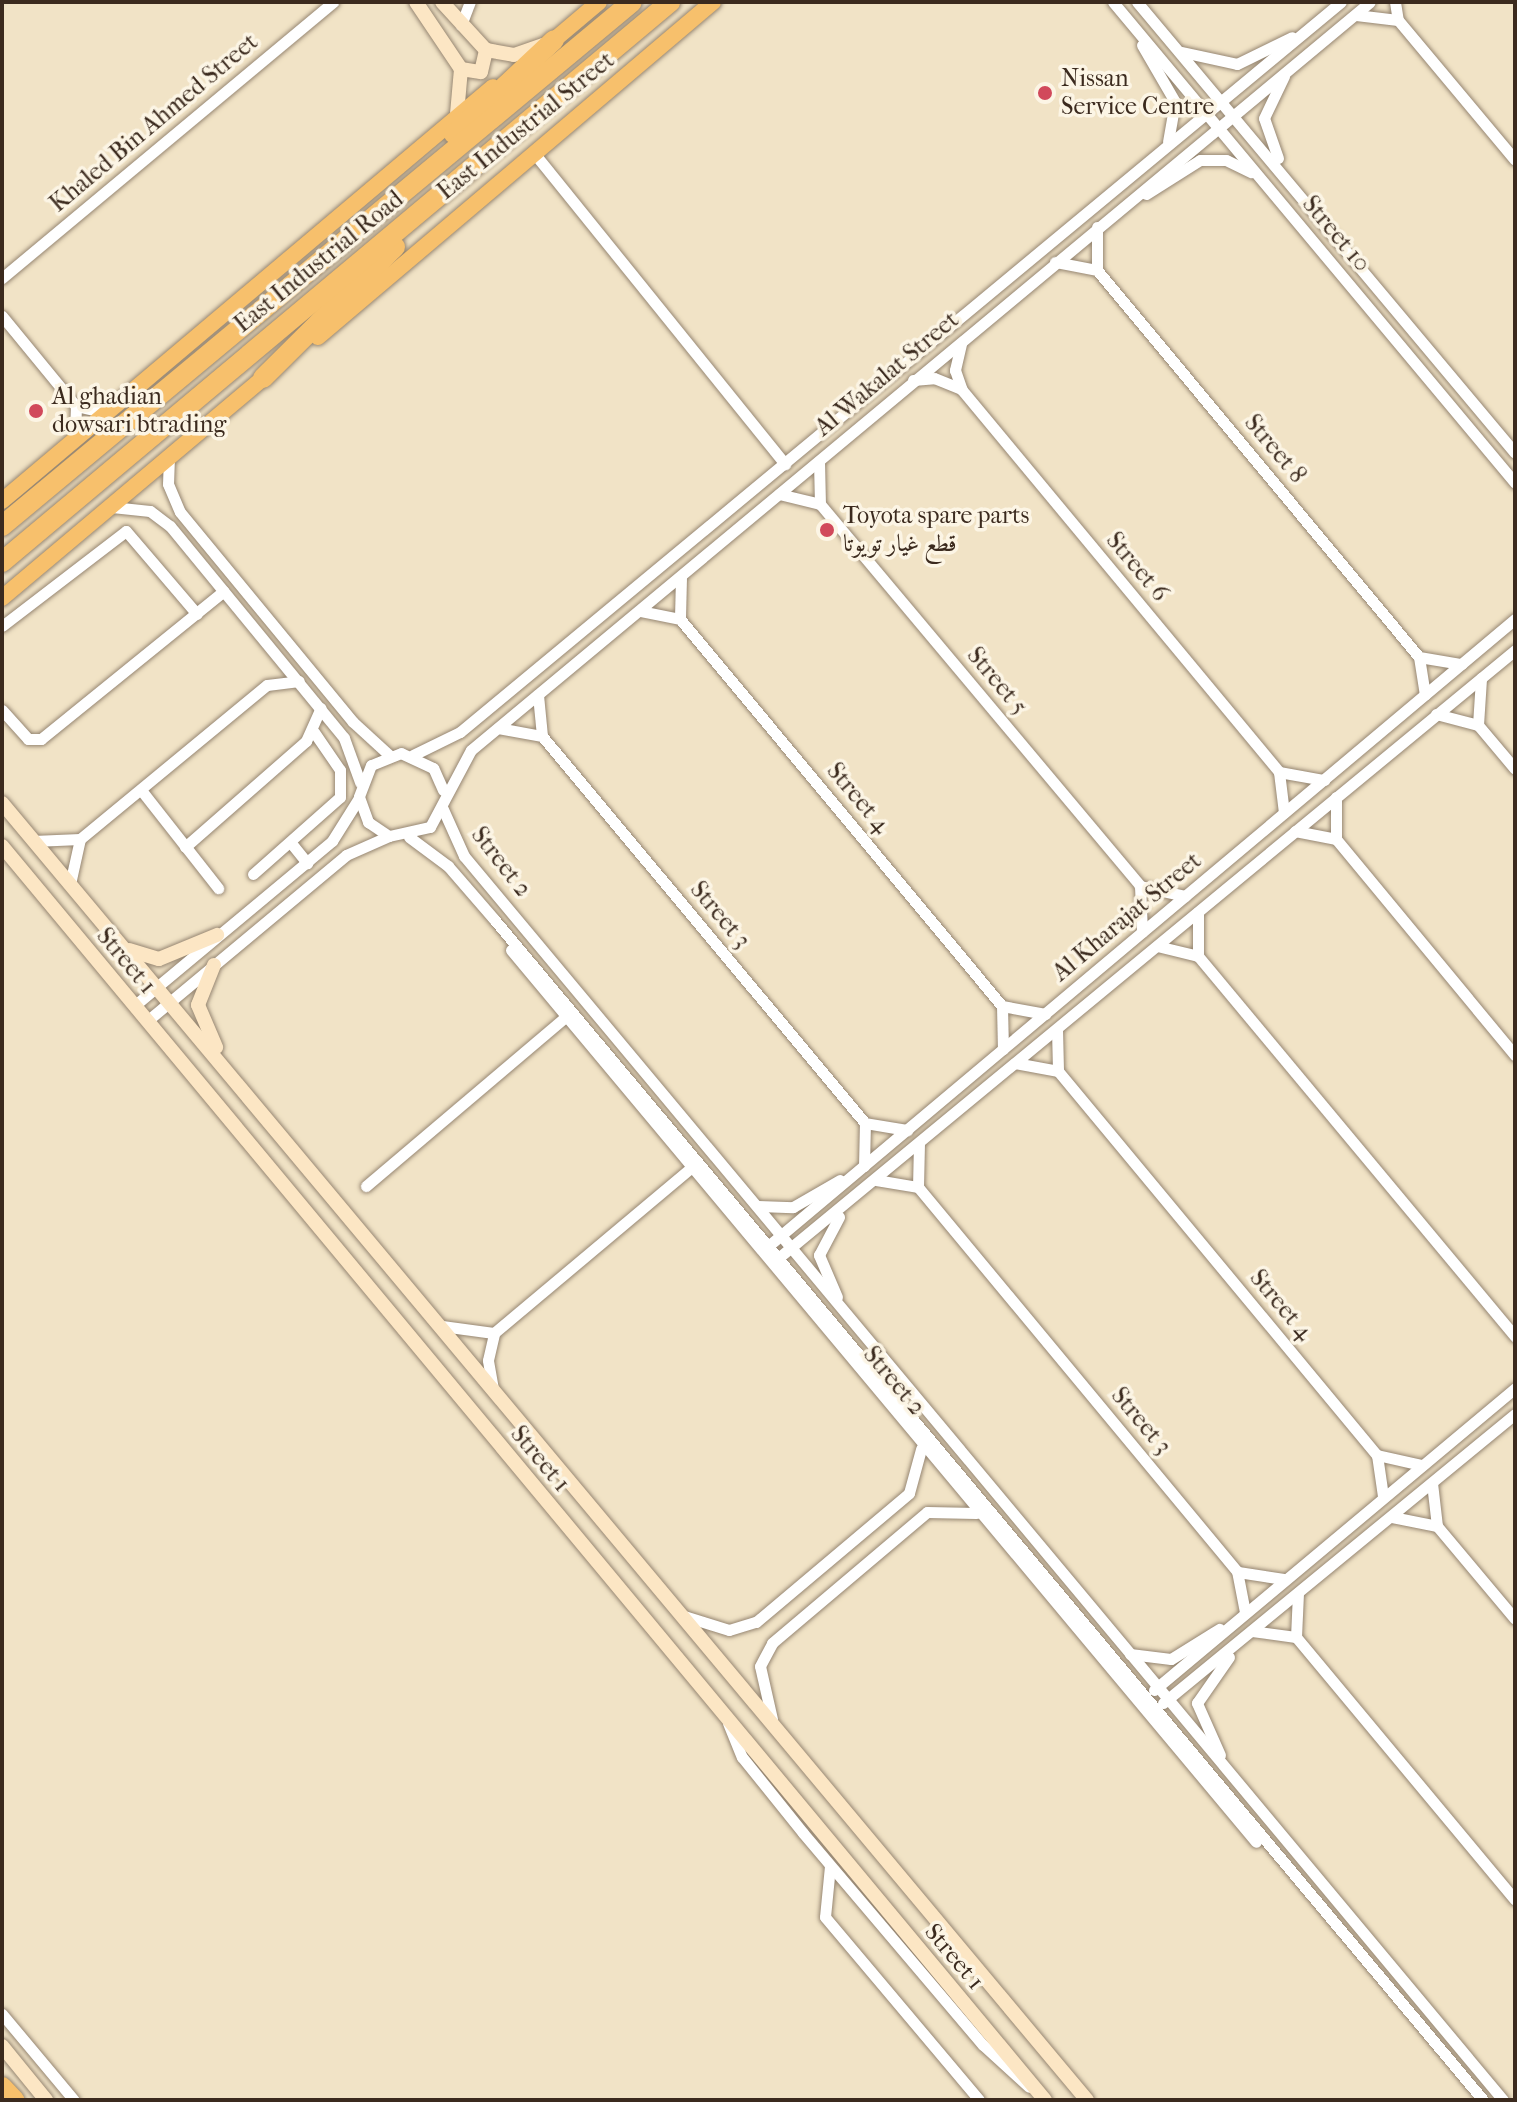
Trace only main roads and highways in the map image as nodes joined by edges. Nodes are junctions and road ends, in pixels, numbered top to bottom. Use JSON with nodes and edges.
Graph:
{"nodes":[{"id":1,"x":599,"y":2,"type":"edge"},
{"id":2,"x":632,"y":2,"type":"edge"},
{"id":3,"x":670,"y":2,"type":"edge"},
{"id":4,"x":713,"y":2,"type":"edge"},
{"id":5,"x":554,"y":40,"type":"junction"},
{"id":6,"x":441,"y":196,"type":"junction"},
{"id":7,"x":340,"y":246,"type":"junction"},
{"id":8,"x":263,"y":378,"type":"junction"},
{"id":9,"x":2,"y":501,"type":"edge"},
{"id":10,"x":2,"y":526,"type":"edge"},
{"id":11,"x":2,"y":562,"type":"edge"},
{"id":12,"x":2,"y":598,"type":"edge"},
{"id":13,"x":2,"y":2087,"type":"edge"},
{"id":14,"x":14,"y":2100,"type":"edge"}],
"edges":[{"from":1,"to":5,"type":"main road","name":"East Industrial Street"},
{"from":2,"to":7,"type":"highway","name":"East Industrial Road"},
{"from":3,"to":6,"type":"highway","name":"East Industrial Road"},
{"from":4,"to":8,"type":"main road","name":"East Industrial Street"},
{"from":5,"to":7,"type":"highway"},
{"from":5,"to":9,"type":"main road","name":"East Industrial Street"},
{"from":6,"to":8,"type":"highway"},
{"from":6,"to":11,"type":"highway","name":"East Industrial Road"},
{"from":7,"to":10,"type":"highway","name":"East Industrial Road"},
{"from":8,"to":12,"type":"main road","name":"East Industrial Street"},
{"from":13,"to":14,"type":"highway"}]}
